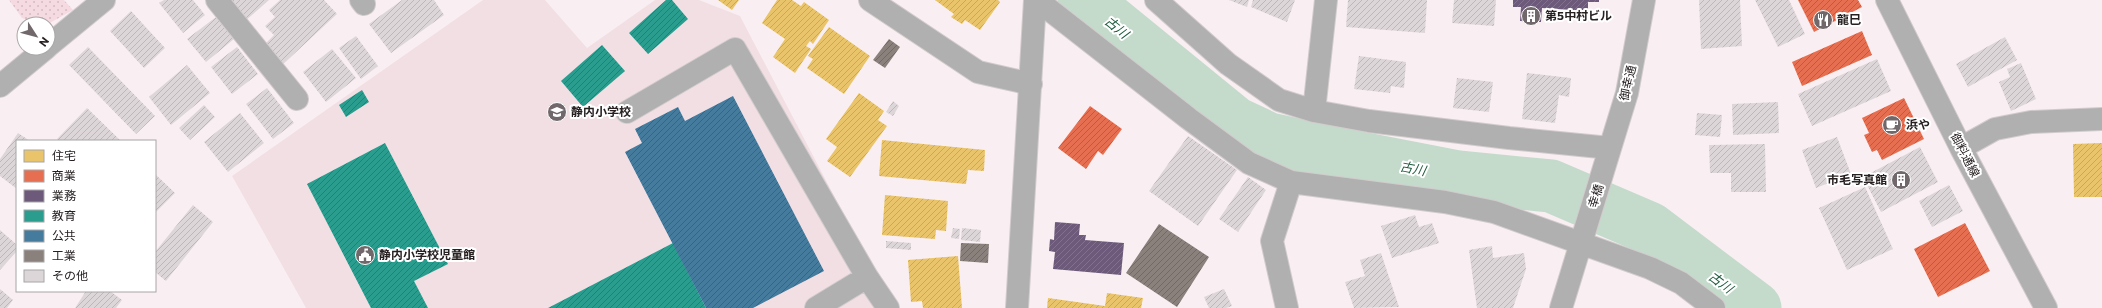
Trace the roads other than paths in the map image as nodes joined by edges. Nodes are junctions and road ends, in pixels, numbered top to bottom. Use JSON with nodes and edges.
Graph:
{"nodes":[{"id":1,"x":104,"y":0,"type":"edge"},
{"id":2,"x":216,"y":0,"type":"edge"},
{"id":3,"x":870,"y":0,"type":"edge"},
{"id":4,"x":1036,"y":0,"type":"edge"},
{"id":5,"x":1156,"y":0,"type":"edge"},
{"id":6,"x":1326,"y":0,"type":"edge"},
{"id":7,"x":1644,"y":0,"type":"edge"},
{"id":8,"x":1888,"y":0,"type":"edge"},
{"id":9,"x":56,"y":39,"type":"edge"},
{"id":10,"x":36,"y":56,"type":"edge"},
{"id":11,"x":1031,"y":84,"type":"junction"},
{"id":12,"x":0,"y":86,"type":"edge"},
{"id":13,"x":297,"y":99,"type":"dead end"},
{"id":14,"x":1314,"y":111,"type":"junction"},
{"id":15,"x":627,"y":112,"type":"dead end"},
{"id":16,"x":2102,"y":119,"type":"edge"},
{"id":17,"x":1961,"y":148,"type":"junction"},
{"id":18,"x":1608,"y":156,"type":"junction"},
{"id":19,"x":1291,"y":182,"type":"junction"},
{"id":20,"x":1584,"y":236,"type":"junction"},
{"id":21,"x":867,"y":277,"type":"junction"},
{"id":22,"x":816,"y":308,"type":"edge"},
{"id":23,"x":888,"y":308,"type":"edge"},
{"id":24,"x":1016,"y":308,"type":"edge"},
{"id":25,"x":1287,"y":308,"type":"edge"},
{"id":26,"x":1561,"y":308,"type":"edge"},
{"id":27,"x":1714,"y":308,"type":"edge"},
{"id":28,"x":2046,"y":308,"type":"edge"}],
"edges":[{"from":1,"to":9,"type":"street"},
{"from":2,"to":13,"type":"street"},
{"from":3,"to":11,"type":"street"},
{"from":4,"to":11,"type":"street"},
{"from":4,"to":19,"type":"street"},
{"from":5,"to":14,"type":"street"},
{"from":6,"to":14,"type":"street"},
{"from":7,"to":18,"type":"street","name":"御幸通"},
{"from":8,"to":17,"type":"street","name":"御料通線"},
{"from":10,"to":12,"type":"street"},
{"from":11,"to":24,"type":"street"},
{"from":14,"to":18,"type":"street"},
{"from":15,"to":21,"type":"street"},
{"from":16,"to":17,"type":"street"},
{"from":17,"to":28,"type":"street","name":"御料通線"},
{"from":18,"to":20,"type":"street","name":"幸橋"},
{"from":19,"to":20,"type":"street"},
{"from":19,"to":25,"type":"street"},
{"from":20,"to":26,"type":"street"},
{"from":20,"to":27,"type":"street"},
{"from":21,"to":22,"type":"street"},
{"from":21,"to":23,"type":"street"}]}
